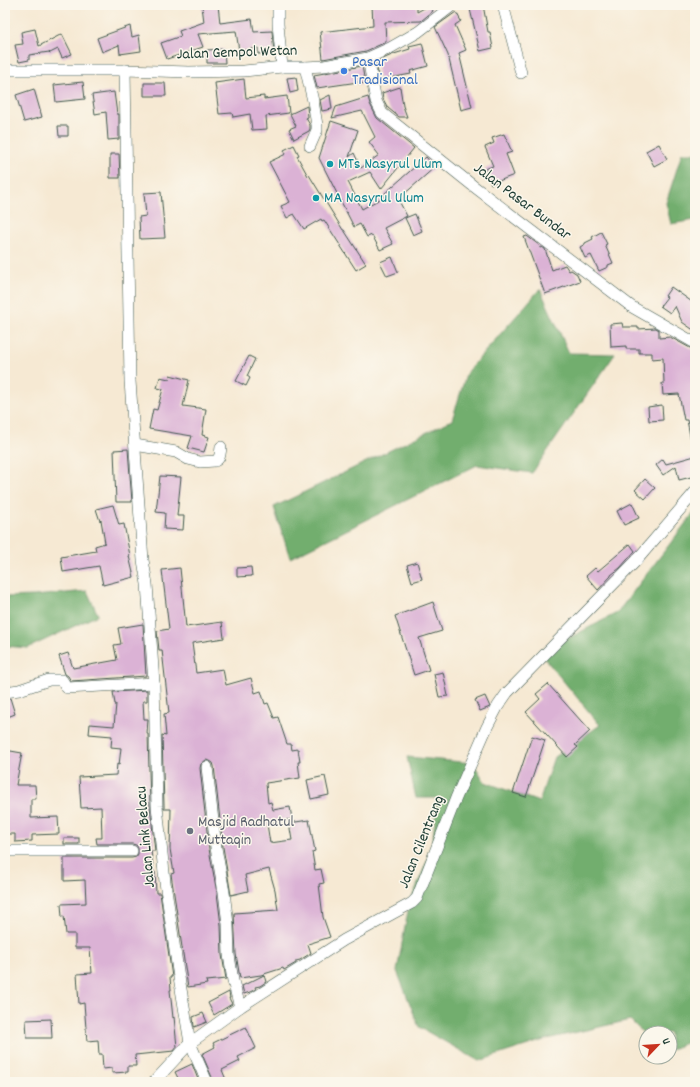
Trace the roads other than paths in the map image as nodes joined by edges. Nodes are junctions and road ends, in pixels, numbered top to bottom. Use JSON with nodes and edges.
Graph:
{"nodes":[{"id":1,"x":278,"y":5,"type":"edge"},
{"id":2,"x":453,"y":5,"type":"edge"},
{"id":3,"x":502,"y":5,"type":"edge"},
{"id":4,"x":368,"y":58,"type":"junction"},
{"id":5,"x":282,"y":67,"type":"junction"},
{"id":6,"x":305,"y":67,"type":"junction"},
{"id":7,"x":5,"y":70,"type":"edge"},
{"id":8,"x":125,"y":70,"type":"junction"},
{"id":9,"x":521,"y":73,"type":"dead end"},
{"id":10,"x":310,"y":146,"type":"dead end"},
{"id":11,"x":695,"y":343,"type":"edge"},
{"id":12,"x":135,"y":446,"type":"junction"},
{"id":13,"x":221,"y":447,"type":"dead end"},
{"id":14,"x":695,"y":492,"type":"edge"},
{"id":15,"x":154,"y":683,"type":"junction"},
{"id":16,"x":5,"y":692,"type":"edge"},
{"id":17,"x":207,"y":767,"type":"dead end"},
{"id":18,"x":5,"y":851,"type":"edge"},
{"id":19,"x":132,"y":851,"type":"dead end"},
{"id":20,"x":240,"y":1007,"type":"junction"},
{"id":21,"x":190,"y":1043,"type":"junction"},
{"id":22,"x":154,"y":1082,"type":"edge"},
{"id":23,"x":207,"y":1082,"type":"edge"}],
"edges":[{"from":1,"to":5,"type":"street"},
{"from":2,"to":4,"type":"street","name":"Jalan Gempol Wetan"},
{"from":3,"to":9,"type":"street"},
{"from":4,"to":6,"type":"street","name":"Jalan Gempol Wetan"},
{"from":4,"to":11,"type":"street","name":"Jalan Pasar Bundar"},
{"from":5,"to":6,"type":"street","name":"Jalan Gempol Wetan"},
{"from":5,"to":8,"type":"street","name":"Jalan Gempol Wetan"},
{"from":6,"to":10,"type":"street"},
{"from":7,"to":8,"type":"street","name":"Jalan Gempol Wetan"},
{"from":8,"to":12,"type":"street","name":"Jalan Link Belacu"},
{"from":12,"to":13,"type":"street"},
{"from":12,"to":15,"type":"street","name":"Jalan Link Belacu"},
{"from":14,"to":20,"type":"street","name":"Jalan Cilentrang"},
{"from":15,"to":16,"type":"street"},
{"from":15,"to":21,"type":"street","name":"Jalan Link Belacu"},
{"from":17,"to":20,"type":"street"},
{"from":18,"to":19,"type":"street"},
{"from":20,"to":21,"type":"street","name":"Jalan Cilentrang"},
{"from":21,"to":22,"type":"street","name":"Jalan Cilentrang"},
{"from":21,"to":23,"type":"street","name":"Jalan Link Belacu"}]}
